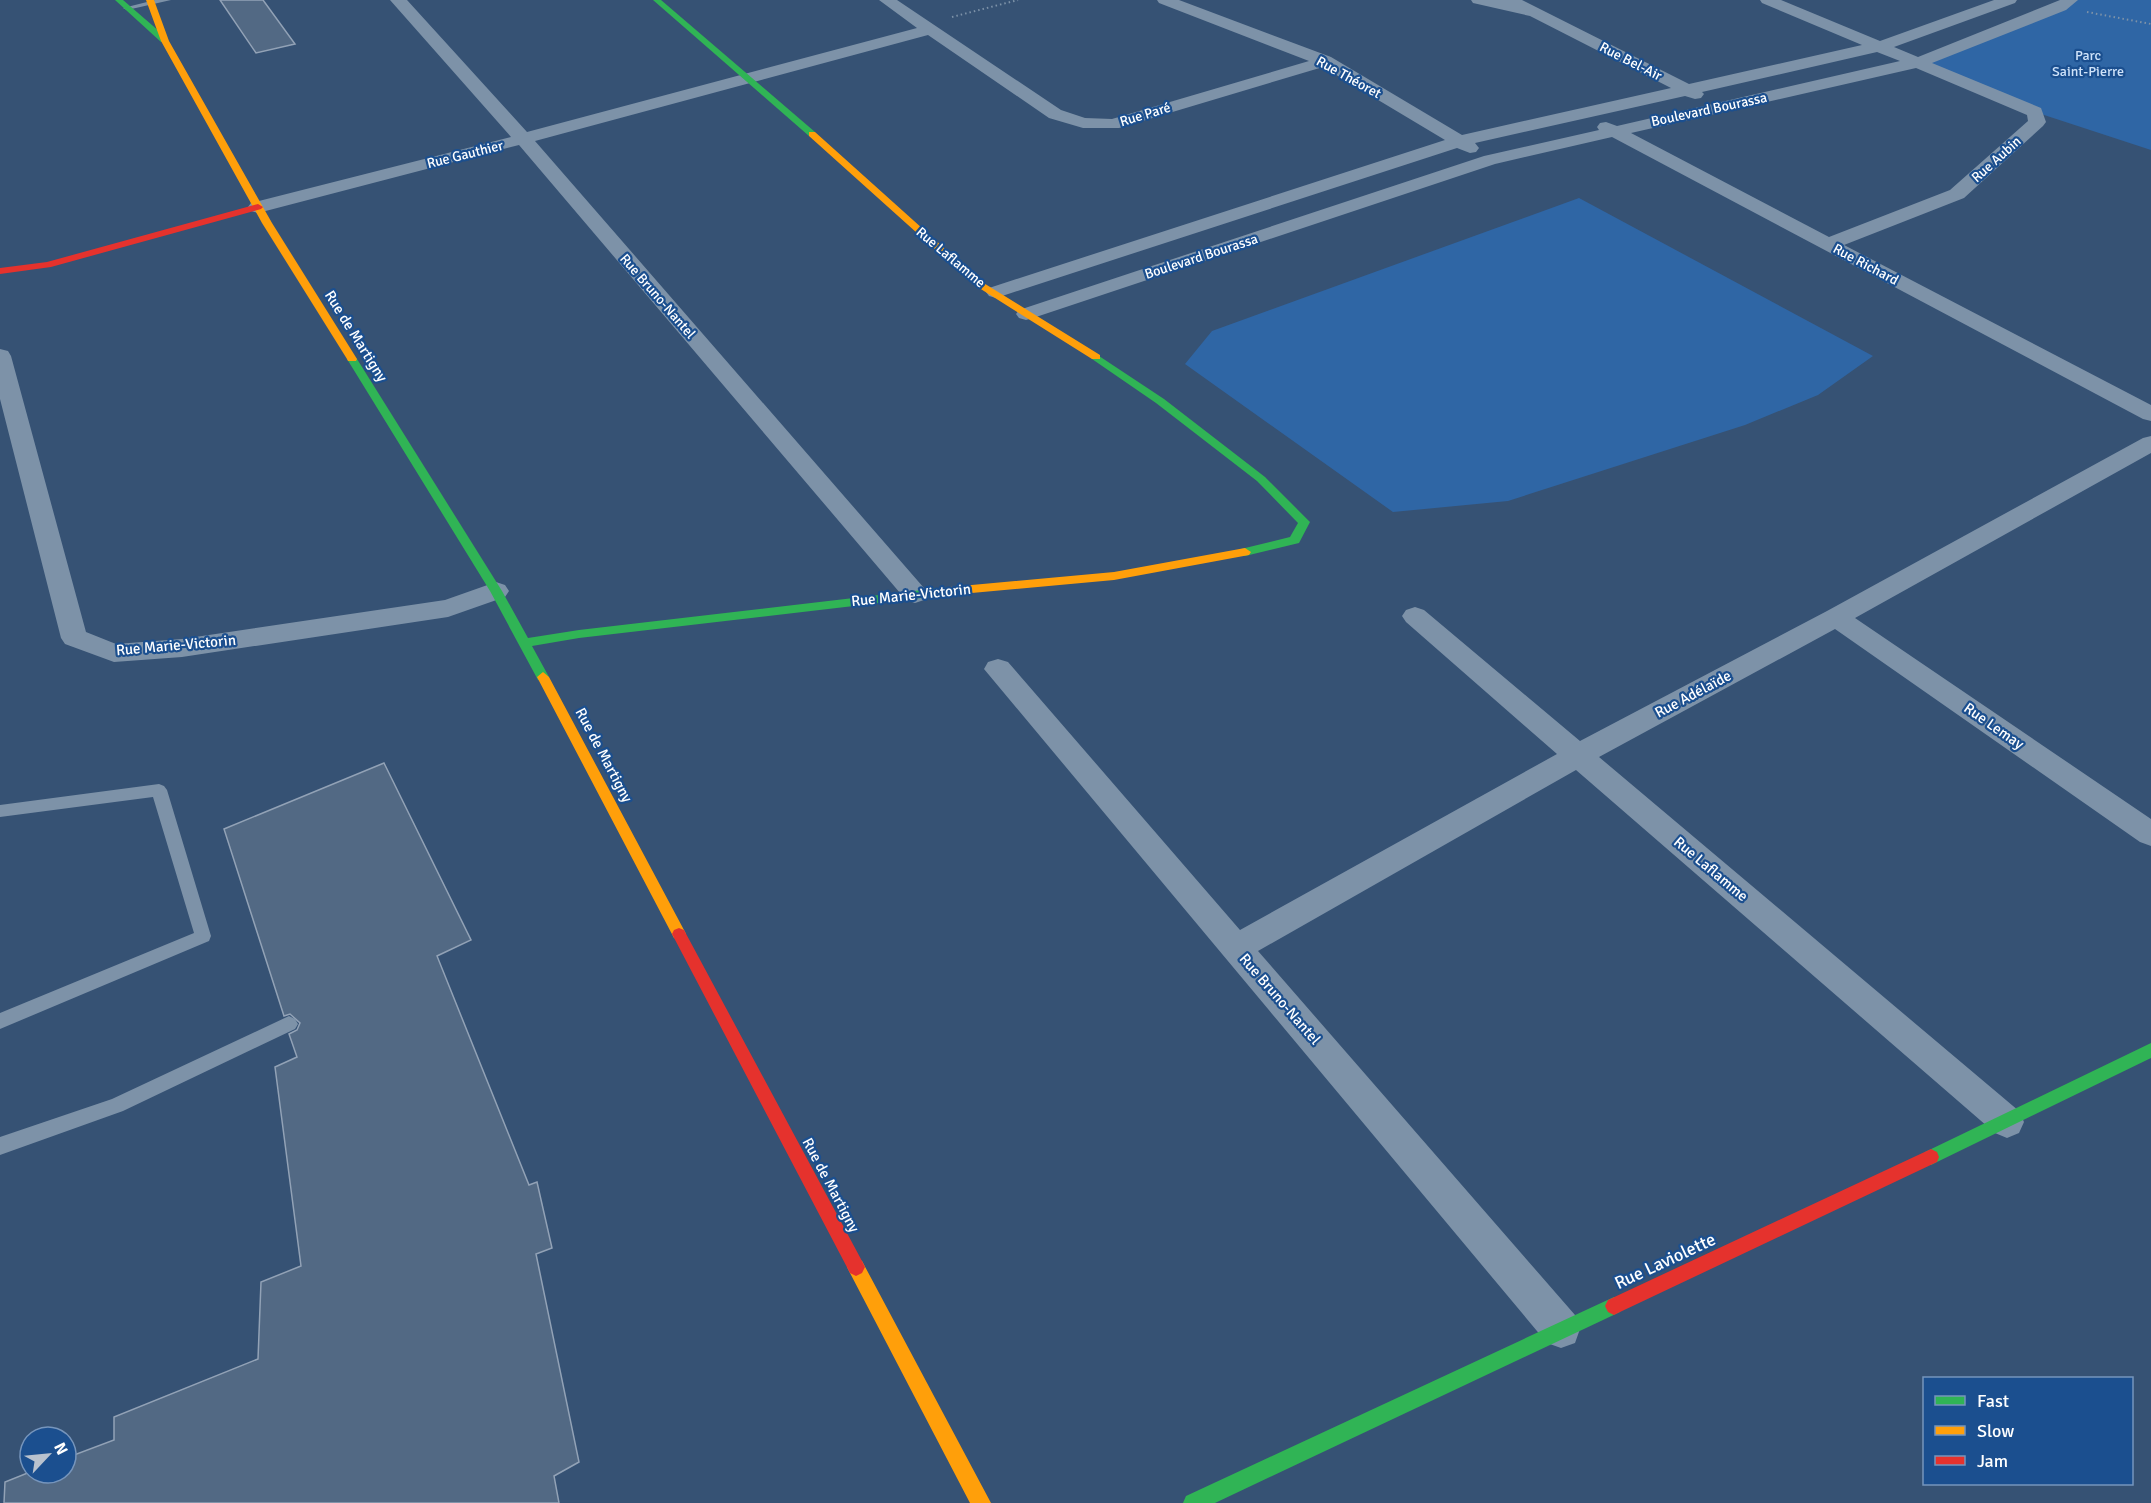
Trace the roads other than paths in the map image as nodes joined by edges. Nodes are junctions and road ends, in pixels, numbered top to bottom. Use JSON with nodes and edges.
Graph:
{"nodes":[{"id":1,"x":167,"y":0,"type":"edge"},
{"id":2,"x":398,"y":0,"type":"edge"},
{"id":3,"x":657,"y":0,"type":"edge"},
{"id":4,"x":887,"y":0,"type":"edge"},
{"id":5,"x":1165,"y":0,"type":"edge"},
{"id":6,"x":1479,"y":0,"type":"edge"},
{"id":7,"x":1510,"y":0,"type":"edge"},
{"id":8,"x":1768,"y":0,"type":"edge"},
{"id":9,"x":2006,"y":1,"type":"edge"},
{"id":10,"x":151,"y":2,"type":"edge"},
{"id":11,"x":2065,"y":3,"type":"edge"},
{"id":12,"x":123,"y":4,"type":"edge"},
{"id":13,"x":1540,"y":15,"type":"junction"},
{"id":14,"x":2039,"y":15,"type":"junction"},
{"id":15,"x":925,"y":27,"type":"junction"},
{"id":16,"x":165,"y":41,"type":"junction"},
{"id":17,"x":1881,"y":45,"type":"junction"},
{"id":18,"x":1325,"y":61,"type":"junction"},
{"id":19,"x":1920,"y":62,"type":"junction"},
{"id":20,"x":750,"y":78,"type":"junction"},
{"id":21,"x":1689,"y":91,"type":"junction"},
{"id":22,"x":1721,"y":107,"type":"junction"},
{"id":23,"x":1582,"y":114,"type":"junction"},
{"id":24,"x":1613,"y":131,"type":"junction"},
{"id":25,"x":523,"y":139,"type":"junction"},
{"id":26,"x":1460,"y":142,"type":"junction"},
{"id":27,"x":1490,"y":160,"type":"junction"},
{"id":28,"x":1347,"y":178,"type":"junction"},
{"id":29,"x":1377,"y":198,"type":"junction"},
{"id":30,"x":258,"y":207,"type":"junction"},
{"id":31,"x":1828,"y":244,"type":"junction"},
{"id":32,"x":0,"y":271,"type":"edge"},
{"id":33,"x":996,"y":292,"type":"junction"},
{"id":34,"x":1026,"y":315,"type":"junction"},
{"id":35,"x":0,"y":356,"type":"edge"},
{"id":36,"x":2151,"y":414,"type":"edge"},
{"id":37,"x":2151,"y":443,"type":"edge"},
{"id":38,"x":1295,"y":540,"type":"joint"},
{"id":39,"x":496,"y":591,"type":"junction"},
{"id":40,"x":915,"y":594,"type":"junction"},
{"id":41,"x":1415,"y":616,"type":"dead end"},
{"id":42,"x":1836,"y":617,"type":"junction"},
{"id":43,"x":525,"y":643,"type":"junction"},
{"id":44,"x":998,"y":669,"type":"dead end"},
{"id":45,"x":1578,"y":755,"type":"junction"},
{"id":46,"x":0,"y":811,"type":"edge"},
{"id":47,"x":2151,"y":834,"type":"edge"},
{"id":48,"x":1236,"y":948,"type":"junction"},
{"id":49,"x":0,"y":1021,"type":"edge"},
{"id":50,"x":289,"y":1024,"type":"dead end"},
{"id":51,"x":2151,"y":1050,"type":"edge"},
{"id":52,"x":2007,"y":1122,"type":"junction"},
{"id":53,"x":0,"y":1146,"type":"edge"},
{"id":54,"x":1562,"y":1329,"type":"junction"},
{"id":55,"x":981,"y":1503,"type":"edge"},
{"id":56,"x":1193,"y":1503,"type":"edge"}],
"edges":[{"from":1,"to":10,"type":"lane"},
{"from":2,"to":25,"type":"street","name":"Rue Bruno-Nantel"},
{"from":3,"to":20,"type":"street","name":"Rue Laflamme"},
{"from":4,"to":15,"type":"street","name":"Rue Paré"},
{"from":5,"to":18,"type":"street","name":"Rue Théoret"},
{"from":6,"to":13,"type":"street","name":"Rue Bel-Air"},
{"from":7,"to":13,"type":"street","name":"Rue Bel-Air"},
{"from":8,"to":17,"type":"street"},
{"from":9,"to":14,"type":"street","name":"Boulevard Bourassa"},
{"from":9,"to":17,"type":"street","name":"Boulevard Bourassa"},
{"from":10,"to":12,"type":"lane"},
{"from":10,"to":16,"type":"street","name":"Rue de Martigny"},
{"from":11,"to":14,"type":"street","name":"Boulevard Bourassa"},
{"from":12,"to":16,"type":"street","name":"Rue de Martigny"},
{"from":13,"to":21,"type":"street","name":"Rue Bel-Air"},
{"from":14,"to":19,"type":"street","name":"Boulevard Bourassa"},
{"from":15,"to":18,"type":"street","name":"Rue Paré"},
{"from":15,"to":20,"type":"street","name":"Rue Gauthier"},
{"from":16,"to":30,"type":"street","name":"Rue de Martigny"},
{"from":17,"to":19,"type":"street"},
{"from":17,"to":21,"type":"street","name":"Boulevard Bourassa"},
{"from":18,"to":26,"type":"street","name":"Rue Théoret"},
{"from":19,"to":22,"type":"street","name":"Boulevard Bourassa"},
{"from":19,"to":31,"type":"street","name":"Rue Aubin"},
{"from":20,"to":25,"type":"street","name":"Rue Gauthier"},
{"from":20,"to":33,"type":"street","name":"Rue Laflamme"},
{"from":21,"to":22,"type":"street","name":"Rue Bel-Air"},
{"from":21,"to":23,"type":"street","name":"Boulevard Bourassa"},
{"from":22,"to":24,"type":"street","name":"Boulevard Bourassa"},
{"from":23,"to":24,"type":"street","name":"Rue Richard"},
{"from":23,"to":26,"type":"street","name":"Boulevard Bourassa"},
{"from":24,"to":27,"type":"street","name":"Boulevard Bourassa"},
{"from":24,"to":31,"type":"street","name":"Rue Richard"},
{"from":25,"to":30,"type":"street","name":"Rue Gauthier"},
{"from":25,"to":40,"type":"street","name":"Rue Bruno-Nantel"},
{"from":26,"to":27,"type":"street","name":"Rue Théoret"},
{"from":26,"to":28,"type":"street","name":"Boulevard Bourassa"},
{"from":27,"to":29,"type":"street","name":"Boulevard Bourassa"},
{"from":28,"to":29,"type":"street"},
{"from":28,"to":33,"type":"street","name":"Boulevard Bourassa"},
{"from":29,"to":34,"type":"street","name":"Boulevard Bourassa"},
{"from":30,"to":32,"type":"street","name":"Rue Gauthier"},
{"from":30,"to":39,"type":"street","name":"Rue de Martigny"},
{"from":31,"to":36,"type":"street","name":"Rue Richard"},
{"from":33,"to":34,"type":"street","name":"Rue Laflamme"},
{"from":34,"to":38,"type":"street","name":"Rue Laflamme"},
{"from":35,"to":39,"type":"street","name":"Rue Marie-Victorin"},
{"from":37,"to":42,"type":"street","name":"Rue Adélaïde"},
{"from":38,"to":40,"type":"street","name":"Rue Marie-Victorin"},
{"from":39,"to":43,"type":"street","name":"Rue de Martigny"},
{"from":40,"to":43,"type":"street","name":"Rue Marie-Victorin"},
{"from":41,"to":45,"type":"street","name":"Rue Laflamme"},
{"from":42,"to":45,"type":"street","name":"Rue Adélaïde"},
{"from":42,"to":47,"type":"street","name":"Rue Lemay"},
{"from":43,"to":55,"type":"street","name":"Rue de Martigny"},
{"from":44,"to":48,"type":"street","name":"Rue Bruno-Nantel"},
{"from":45,"to":48,"type":"street","name":"Rue Adélaïde"},
{"from":45,"to":52,"type":"street","name":"Rue Laflamme"},
{"from":46,"to":49,"type":"lane"},
{"from":48,"to":54,"type":"street","name":"Rue Bruno-Nantel"},
{"from":50,"to":53,"type":"lane"},
{"from":51,"to":52,"type":"street","name":"Rue Laviolette"},
{"from":52,"to":54,"type":"street","name":"Rue Laviolette"},
{"from":54,"to":56,"type":"street","name":"Rue Laviolette"}]}
